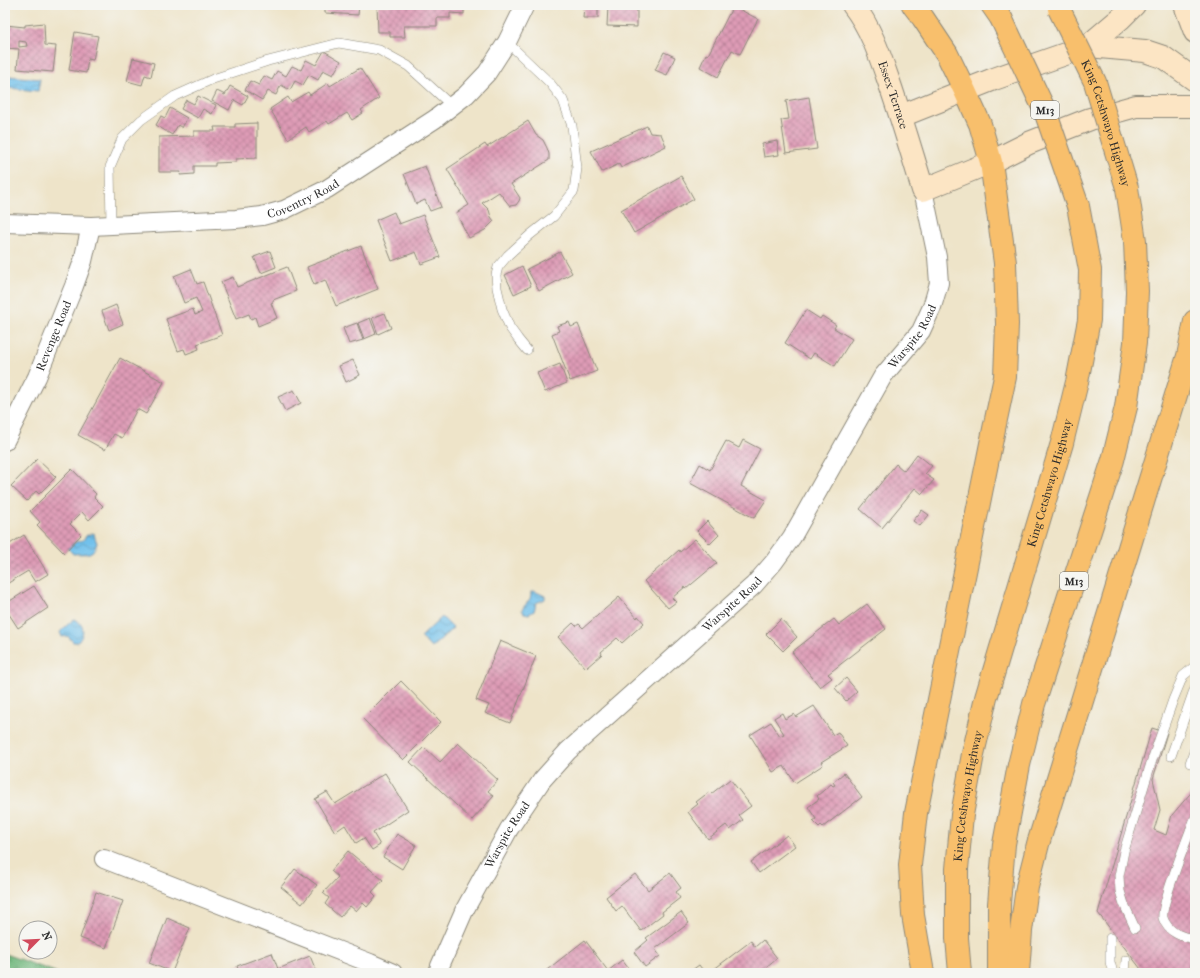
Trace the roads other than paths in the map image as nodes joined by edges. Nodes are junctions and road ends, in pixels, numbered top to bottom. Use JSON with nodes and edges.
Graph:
{"nodes":[{"id":1,"x":525,"y":5,"type":"edge"},
{"id":2,"x":853,"y":5,"type":"edge"},
{"id":3,"x":913,"y":5,"type":"edge"},
{"id":4,"x":1134,"y":5,"type":"edge"},
{"id":5,"x":1185,"y":5,"type":"edge"},
{"id":6,"x":1058,"y":7,"type":"edge"},
{"id":7,"x":997,"y":12,"type":"edge"},
{"id":8,"x":1195,"y":32,"type":"edge"},
{"id":9,"x":507,"y":42,"type":"junction"},
{"id":10,"x":1088,"y":46,"type":"junction"},
{"id":11,"x":1195,"y":80,"type":"edge"},
{"id":12,"x":965,"y":91,"type":"junction"},
{"id":13,"x":452,"y":106,"type":"junction"},
{"id":14,"x":1195,"y":106,"type":"edge"},
{"id":15,"x":901,"y":116,"type":"junction"},
{"id":16,"x":991,"y":162,"type":"junction"},
{"id":17,"x":923,"y":190,"type":"junction"},
{"id":18,"x":5,"y":223,"type":"edge"},
{"id":19,"x":111,"y":225,"type":"junction"},
{"id":20,"x":91,"y":226,"type":"junction"},
{"id":21,"x":1195,"y":321,"type":"edge"},
{"id":22,"x":527,"y":350,"type":"dead end"},
{"id":23,"x":5,"y":440,"type":"edge"},
{"id":24,"x":1195,"y":666,"type":"edge"},
{"id":25,"x":1195,"y":689,"type":"edge"},
{"id":26,"x":1195,"y":749,"type":"edge"},
{"id":27,"x":1171,"y":756,"type":"dead end"},
{"id":28,"x":1190,"y":763,"type":"dead end"},
{"id":29,"x":1195,"y":818,"type":"edge"},
{"id":30,"x":104,"y":859,"type":"dead end"},
{"id":31,"x":1135,"y":928,"type":"dead end"},
{"id":32,"x":1110,"y":938,"type":"dead end"},
{"id":33,"x":1195,"y":939,"type":"edge"},
{"id":34,"x":1126,"y":960,"type":"dead end"},
{"id":35,"x":1195,"y":968,"type":"edge"},
{"id":36,"x":393,"y":973,"type":"edge"},
{"id":37,"x":438,"y":973,"type":"edge"},
{"id":38,"x":923,"y":973,"type":"edge"},
{"id":39,"x":960,"y":973,"type":"edge"},
{"id":40,"x":999,"y":973,"type":"edge"},
{"id":41,"x":1018,"y":973,"type":"edge"},
{"id":42,"x":1113,"y":973,"type":"edge"},
{"id":43,"x":1125,"y":973,"type":"edge"},
{"id":44,"x":1195,"y":973,"type":"edge"}],
"edges":[{"from":1,"to":9,"type":"street","name":"Coventry Road"},
{"from":2,"to":15,"type":"street","name":"Essex Terrace"},
{"from":3,"to":12,"type":"highway"},
{"from":4,"to":10,"type":"street"},
{"from":5,"to":8,"type":"street"},
{"from":6,"to":40,"type":"highway","name":"King Cetshwayo Highway","number":"M13","bridge":true},
{"from":7,"to":39,"type":"highway","name":"King Cetshwayo Highway","number":"M13","bridge":true},
{"from":9,"to":13,"type":"street","name":"Coventry Road"},
{"from":9,"to":22,"type":"lane"},
{"from":10,"to":11,"type":"street"},
{"from":10,"to":12,"type":"street"},
{"from":12,"to":15,"type":"street"},
{"from":12,"to":16,"type":"highway"},
{"from":13,"to":19,"type":"street","name":"Coventry Road"},
{"from":13,"to":19,"type":"lane"},
{"from":14,"to":16,"type":"street"},
{"from":15,"to":17,"type":"street","name":"Essex Terrace"},
{"from":16,"to":17,"type":"street"},
{"from":16,"to":38,"type":"highway"},
{"from":17,"to":37,"type":"street","name":"Warspite Road"},
{"from":18,"to":20,"type":"street","name":"Coventry Road"},
{"from":19,"to":20,"type":"street","name":"Coventry Road"},
{"from":20,"to":23,"type":"street","name":"Revenge Road"},
{"from":21,"to":41,"type":"highway"},
{"from":24,"to":31,"type":"lane"},
{"from":25,"to":27,"type":"lane"},
{"from":26,"to":28,"type":"lane"},
{"from":29,"to":33,"type":"lane"},
{"from":30,"to":36,"type":"street"},
{"from":32,"to":42,"type":"lane"},
{"from":34,"to":43,"type":"lane"},
{"from":35,"to":44,"type":"lane"}]}
